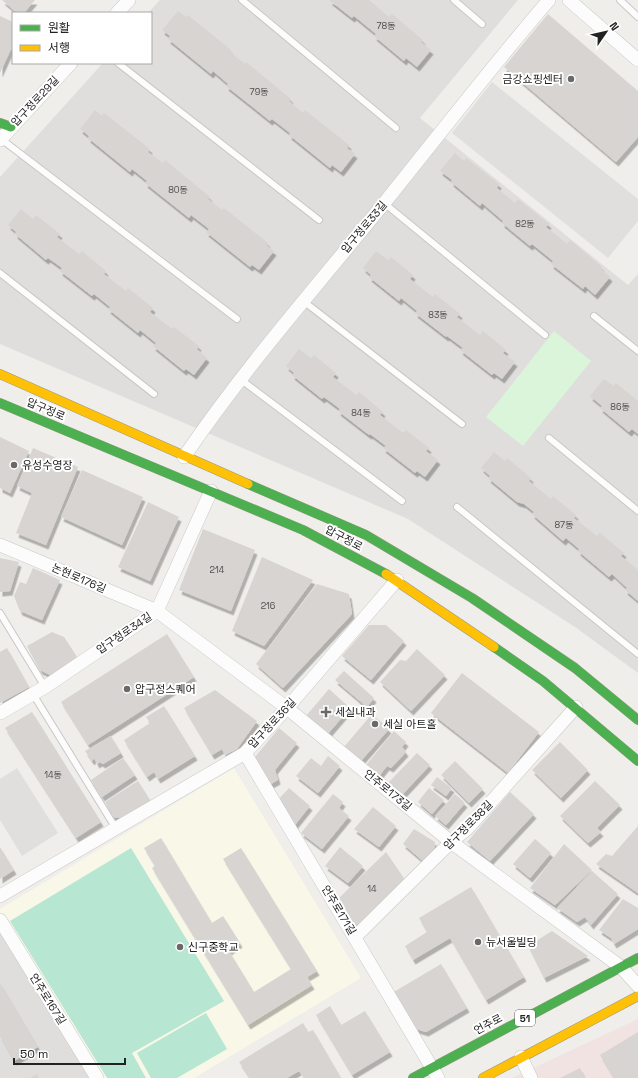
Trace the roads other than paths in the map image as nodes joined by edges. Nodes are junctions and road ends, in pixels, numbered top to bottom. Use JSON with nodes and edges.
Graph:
{"nodes":[{"id":1,"x":130,"y":0,"type":"edge"},
{"id":2,"x":242,"y":0,"type":"edge"},
{"id":3,"x":454,"y":0,"type":"edge"},
{"id":4,"x":549,"y":0,"type":"edge"},
{"id":5,"x":569,"y":0,"type":"edge"},
{"id":6,"x":620,"y":0,"type":"edge"},
{"id":7,"x":118,"y":12,"type":"edge"},
{"id":8,"x":638,"y":17,"type":"edge"},
{"id":9,"x":482,"y":24,"type":"dead end"},
{"id":10,"x":638,"y":60,"type":"edge"},
{"id":11,"x":69,"y":64,"type":"edge"},
{"id":12,"x":119,"y":64,"type":"edge"},
{"id":13,"x":6,"y":125,"type":"edge"},
{"id":14,"x":396,"y":128,"type":"dead end"},
{"id":15,"x":0,"y":139,"type":"edge"},
{"id":16,"x":384,"y":203,"type":"junction"},
{"id":17,"x":319,"y":220,"type":"dead end"},
{"id":18,"x":0,"y":273,"type":"edge"},
{"id":19,"x":302,"y":300,"type":"junction"},
{"id":20,"x":594,"y":316,"type":"dead end"},
{"id":21,"x":237,"y":319,"type":"dead end"},
{"id":22,"x":545,"y":335,"type":"dead end"},
{"id":23,"x":638,"y":351,"type":"edge"},
{"id":24,"x":0,"y":374,"type":"edge"},
{"id":25,"x":240,"y":379,"type":"junction"},
{"id":26,"x":154,"y":394,"type":"dead end"},
{"id":27,"x":0,"y":403,"type":"edge"},
{"id":28,"x":462,"y":424,"type":"dead end"},
{"id":29,"x":549,"y":438,"type":"dead end"},
{"id":30,"x":184,"y":457,"type":"junction"},
{"id":31,"x":211,"y":491,"type":"junction"},
{"id":32,"x":402,"y":501,"type":"dead end"},
{"id":33,"x":457,"y":507,"type":"dead end"},
{"id":34,"x":638,"y":511,"type":"edge"},
{"id":35,"x":0,"y":545,"type":"edge"},
{"id":36,"x":398,"y":580,"type":"junction"},
{"id":37,"x":157,"y":611,"type":"junction"},
{"id":38,"x":0,"y":613,"type":"edge"},
{"id":39,"x":638,"y":654,"type":"edge"},
{"id":40,"x":45,"y":687,"type":"junction"},
{"id":41,"x":33,"y":694,"type":"junction"},
{"id":42,"x":576,"y":707,"type":"junction"},
{"id":43,"x":287,"y":708,"type":"junction"},
{"id":44,"x":0,"y":713,"type":"edge"},
{"id":45,"x":637,"y":717,"type":"edge"},
{"id":46,"x":245,"y":753,"type":"junction"},
{"id":47,"x":638,"y":761,"type":"edge"},
{"id":48,"x":115,"y":828,"type":"junction"},
{"id":49,"x":451,"y":842,"type":"junction"},
{"id":50,"x":0,"y":896,"type":"edge"},
{"id":51,"x":0,"y":920,"type":"edge"},
{"id":52,"x":355,"y":937,"type":"junction"},
{"id":53,"x":638,"y":958,"type":"edge"},
{"id":54,"x":621,"y":967,"type":"junction"},
{"id":55,"x":638,"y":986,"type":"edge"},
{"id":56,"x":638,"y":996,"type":"edge"},
{"id":57,"x":521,"y":1057,"type":"junction"},
{"id":58,"x":435,"y":1073,"type":"edge"},
{"id":59,"x":97,"y":1078,"type":"edge"},
{"id":60,"x":413,"y":1078,"type":"edge"},
{"id":61,"x":483,"y":1078,"type":"edge"},
{"id":62,"x":531,"y":1078,"type":"edge"}],
"edges":[{"from":1,"to":7,"type":"street"},
{"from":2,"to":14,"type":"lane"},
{"from":3,"to":9,"type":"lane"},
{"from":4,"to":16,"type":"street","name":"압구정로33길"},
{"from":5,"to":10,"type":"street"},
{"from":6,"to":8,"type":"lane"},
{"from":11,"to":13,"type":"street","name":"압구정로29길"},
{"from":12,"to":17,"type":"lane"},
{"from":13,"to":15,"type":"street","name":"압구정로29길"},
{"from":15,"to":21,"type":"lane"},
{"from":16,"to":19,"type":"street","name":"압구정로33길"},
{"from":16,"to":22,"type":"lane"},
{"from":18,"to":26,"type":"lane"},
{"from":19,"to":25,"type":"street","name":"압구정로33길"},
{"from":19,"to":28,"type":"lane"},
{"from":20,"to":23,"type":"lane"},
{"from":24,"to":30,"type":"main road","name":"압구정로"},
{"from":25,"to":30,"type":"street","name":"압구정로33길"},
{"from":25,"to":32,"type":"lane"},
{"from":27,"to":31,"type":"main road","name":"압구정로"},
{"from":29,"to":34,"type":"lane"},
{"from":30,"to":45,"type":"main road","name":"압구정로"},
{"from":31,"to":36,"type":"main road","name":"압구정로"},
{"from":31,"to":37,"type":"street","name":"압구정로34길"},
{"from":33,"to":39,"type":"lane"},
{"from":35,"to":37,"type":"street","name":"논현로176길"},
{"from":36,"to":42,"type":"main road","name":"압구정로"},
{"from":36,"to":43,"type":"street","name":"압구정로36길"},
{"from":37,"to":40,"type":"street","name":"압구정로34길"},
{"from":37,"to":43,"type":"street","name":"언주로173길"},
{"from":38,"to":40,"type":"lane"},
{"from":40,"to":41,"type":"street","name":"압구정로34길"},
{"from":41,"to":44,"type":"street","name":"압구정로34길"},
{"from":41,"to":48,"type":"lane"},
{"from":42,"to":47,"type":"main road","name":"압구정로"},
{"from":42,"to":49,"type":"street","name":"압구정로38길"},
{"from":43,"to":46,"type":"street","name":"압구정로36길"},
{"from":43,"to":49,"type":"street","name":"언주로173길"},
{"from":46,"to":48,"type":"street","name":"압구정로36길"},
{"from":46,"to":52,"type":"street","name":"언주로171길"},
{"from":48,"to":50,"type":"street","name":"압구정로36길"},
{"from":49,"to":52,"type":"street","name":"압구정로38길"},
{"from":49,"to":54,"type":"street","name":"언주로173길"},
{"from":51,"to":59,"type":"street","name":"언주로167길"},
{"from":52,"to":58,"type":"street","name":"언주로171길"},
{"from":53,"to":54,"type":"main road","name":"언주로","number":"51"},
{"from":54,"to":55,"type":"street","name":"언주로173길"},
{"from":54,"to":58,"type":"main road","name":"언주로","number":"51"},
{"from":56,"to":57,"type":"main road"},
{"from":57,"to":61,"type":"main road"},
{"from":57,"to":62,"type":"street"},
{"from":58,"to":60,"type":"main road","name":"언주로","number":"51"}]}
